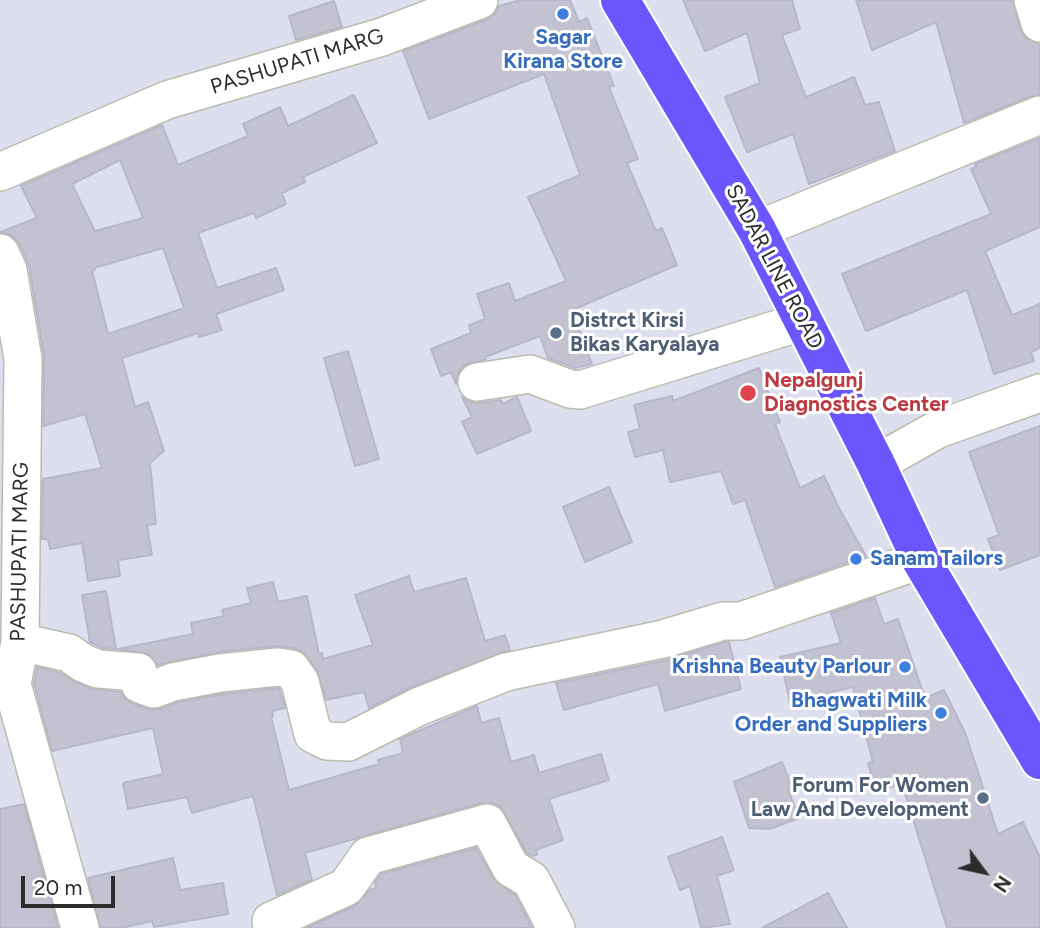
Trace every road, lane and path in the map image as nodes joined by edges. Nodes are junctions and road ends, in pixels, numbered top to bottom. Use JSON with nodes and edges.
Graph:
{"nodes":[{"id":1,"x":479,"y":0,"type":"edge"},
{"id":2,"x":1033,"y":0,"type":"edge"},
{"id":3,"x":626,"y":2,"type":"edge"},
{"id":4,"x":1040,"y":23,"type":"edge"},
{"id":5,"x":1040,"y":115,"type":"edge"},
{"id":6,"x":0,"y":172,"type":"edge"},
{"id":7,"x":757,"y":230,"type":"junction"},
{"id":8,"x":0,"y":253,"type":"edge"},
{"id":9,"x":804,"y":321,"type":"junction"},
{"id":10,"x":477,"y":383,"type":"dead end"},
{"id":11,"x":1040,"y":393,"type":"edge"},
{"id":12,"x":876,"y":464,"type":"junction"},
{"id":13,"x":921,"y":560,"type":"junction"},
{"id":14,"x":20,"y":642,"type":"junction"},
{"id":15,"x":1040,"y":760,"type":"edge"},
{"id":16,"x":80,"y":928,"type":"edge"},
{"id":17,"x":272,"y":928,"type":"edge"},
{"id":18,"x":556,"y":928,"type":"edge"}],
"edges":[{"from":1,"to":6,"type":"street","name":"PASHUPATI MARG"},
{"from":2,"to":4,"type":"street"},
{"from":3,"to":7,"type":"main road","name":"SADAR LINE ROAD"},
{"from":5,"to":7,"type":"street"},
{"from":7,"to":9,"type":"main road","name":"SADAR LINE ROAD"},
{"from":8,"to":14,"type":"street","name":"PASHUPATI MARG"},
{"from":9,"to":10,"type":"street"},
{"from":9,"to":12,"type":"main road","name":"SADAR LINE ROAD"},
{"from":11,"to":12,"type":"street"},
{"from":12,"to":13,"type":"main road","name":"SADAR LINE ROAD"},
{"from":13,"to":14,"type":"street"},
{"from":13,"to":15,"type":"main road","name":"SADAR LINE ROAD"},
{"from":14,"to":16,"type":"street","name":"PASHUPATI MARG"},
{"from":17,"to":18,"type":"street"}]}
